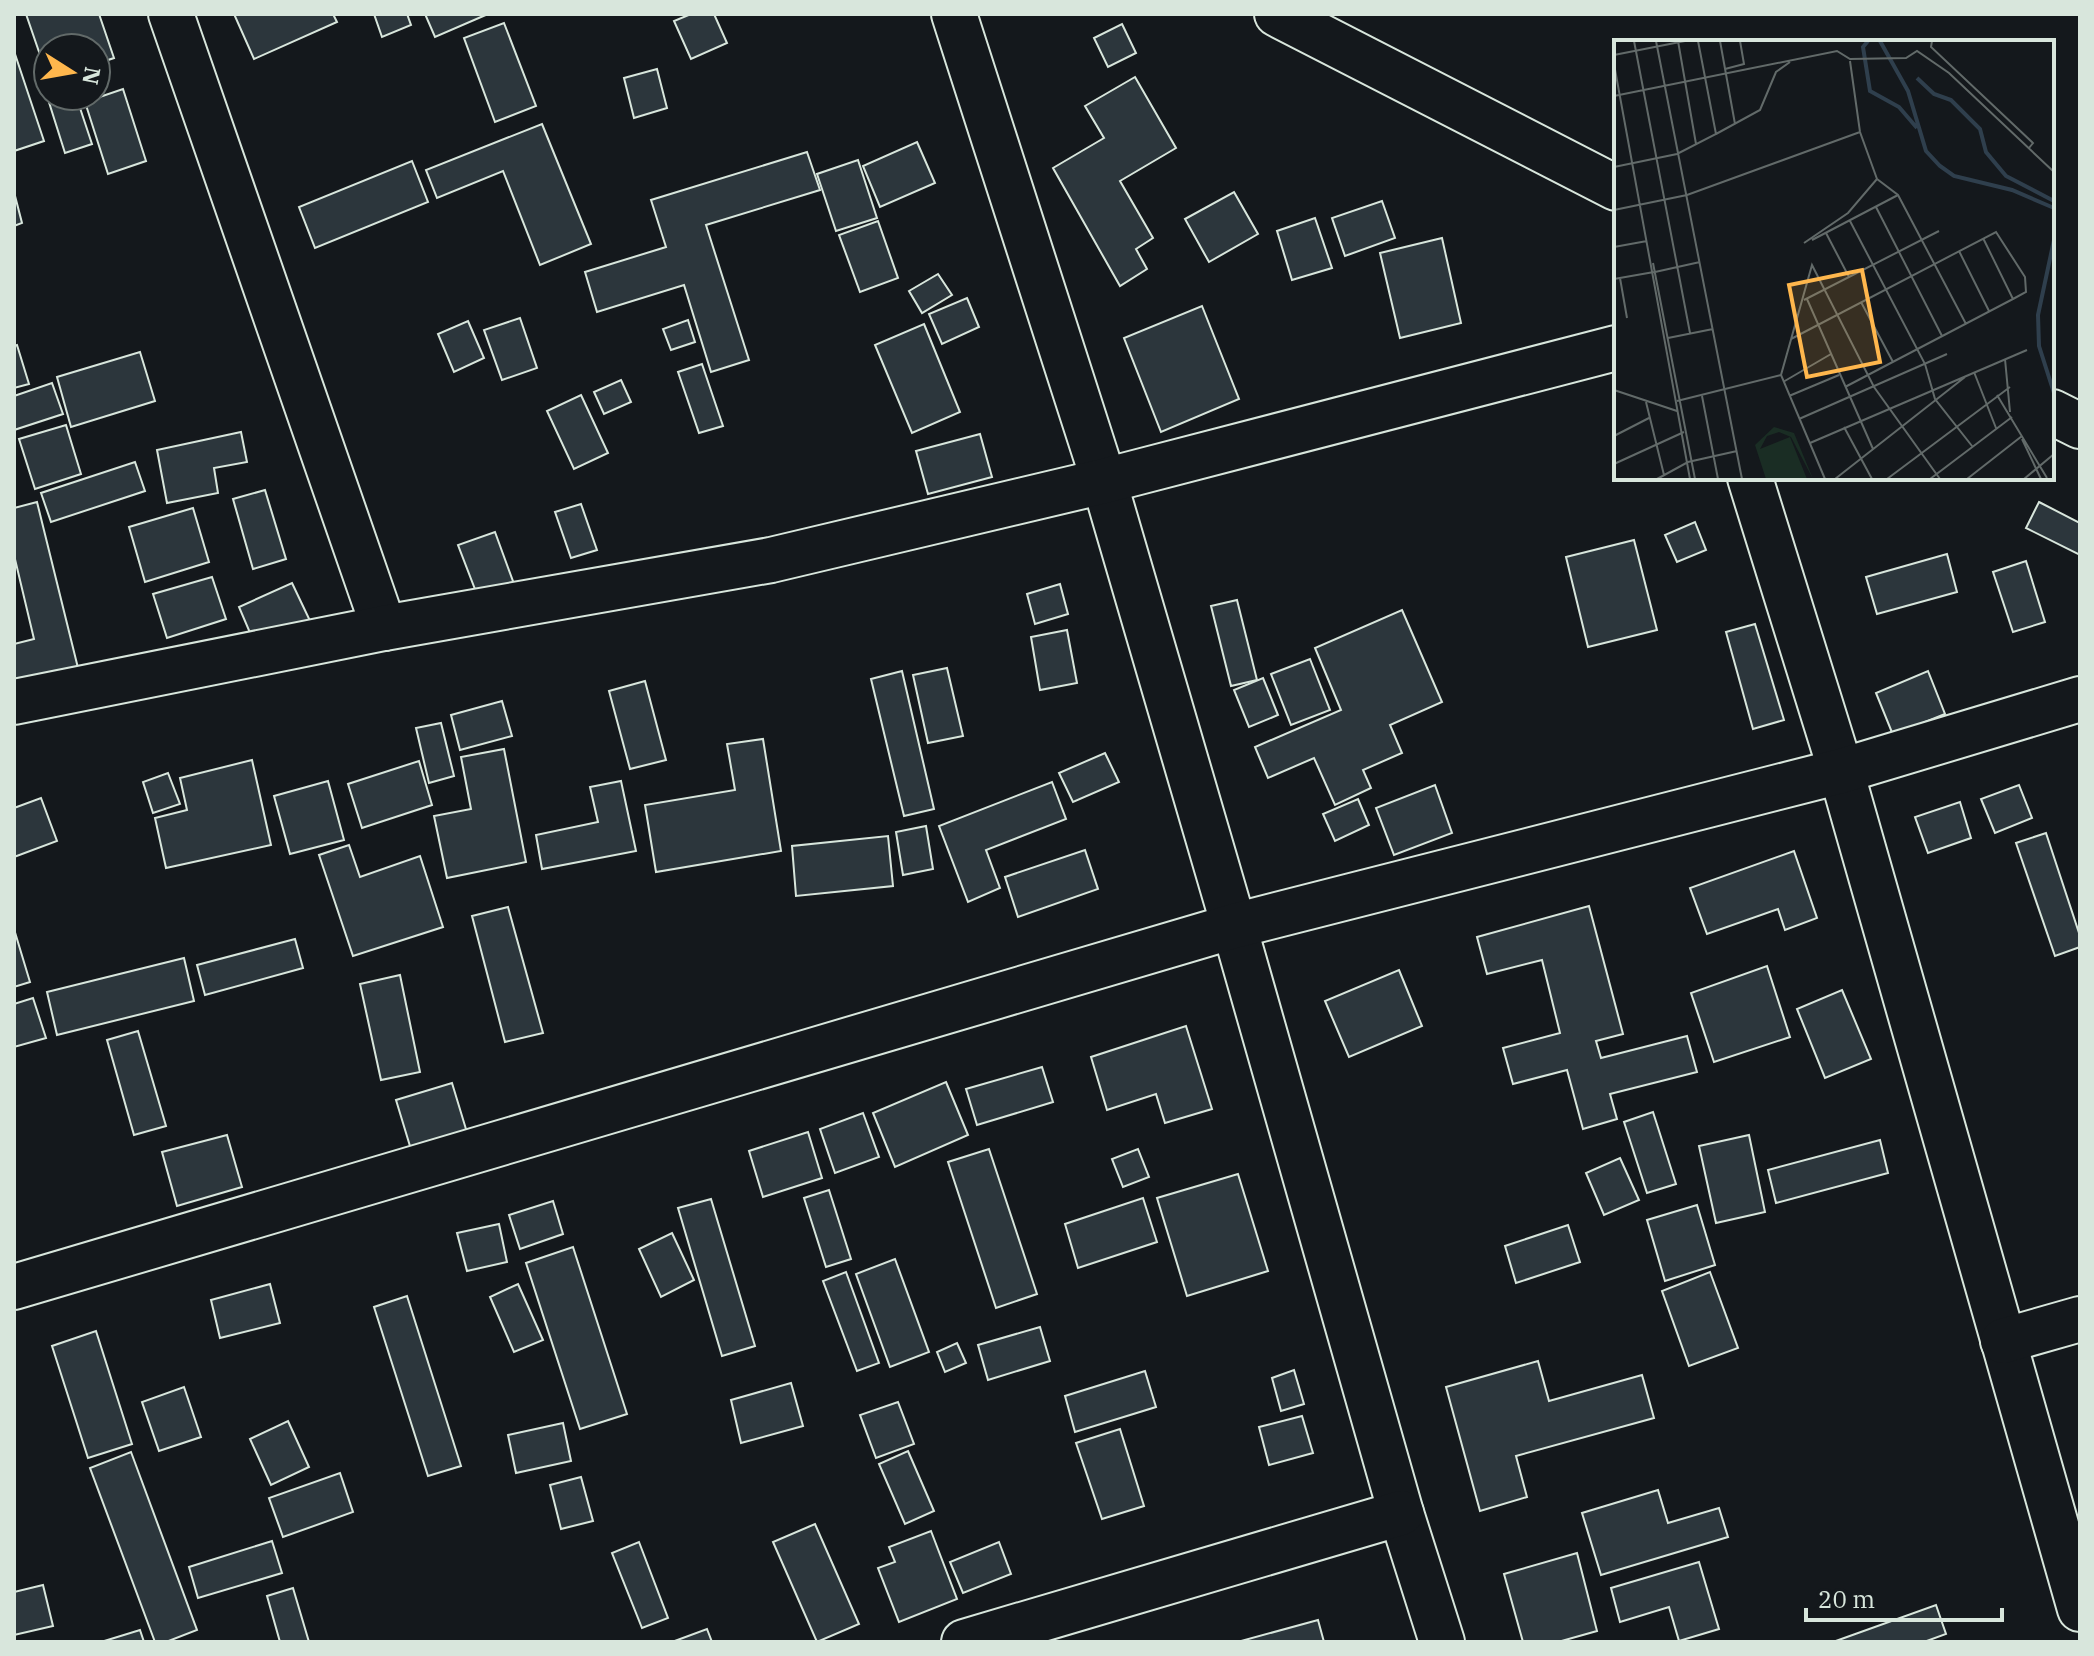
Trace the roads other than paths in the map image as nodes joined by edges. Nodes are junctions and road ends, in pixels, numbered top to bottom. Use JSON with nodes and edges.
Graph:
{"nodes":[{"id":1,"x":171,"y":14,"type":"edge"},
{"id":2,"x":954,"y":14,"type":"edge"},
{"id":3,"x":1277,"y":14,"type":"edge"},
{"id":4,"x":1614,"y":187,"type":"edge"},
{"id":5,"x":1614,"y":349,"type":"edge"},
{"id":6,"x":2054,"y":413,"type":"edge"},
{"id":7,"x":2080,"y":426,"type":"edge"},
{"id":8,"x":1751,"y":480,"type":"edge"},
{"id":9,"x":1104,"y":481,"type":"junction"},
{"id":10,"x":384,"y":628,"type":"junction"},
{"id":11,"x":2080,"y":699,"type":"edge"},
{"id":12,"x":14,"y":702,"type":"edge"},
{"id":13,"x":1841,"y":771,"type":"junction"},
{"id":14,"x":1234,"y":926,"type":"junction"},
{"id":15,"x":14,"y":1287,"type":"edge"},
{"id":16,"x":2080,"y":1319,"type":"edge"},
{"id":17,"x":2003,"y":1341,"type":"junction"},
{"id":18,"x":1401,"y":1513,"type":"junction"},
{"id":19,"x":2080,"y":1609,"type":"edge"},
{"id":20,"x":964,"y":1642,"type":"edge"},
{"id":21,"x":1442,"y":1642,"type":"edge"}],
"edges":[{"from":1,"to":10,"type":"street"},
{"from":2,"to":9,"type":"street"},
{"from":3,"to":4,"type":"street"},
{"from":5,"to":9,"type":"street"},
{"from":6,"to":7,"type":"street"},
{"from":8,"to":13,"type":"street"},
{"from":9,"to":10,"type":"street"},
{"from":9,"to":14,"type":"street"},
{"from":10,"to":12,"type":"street"},
{"from":11,"to":13,"type":"street"},
{"from":13,"to":14,"type":"street"},
{"from":13,"to":17,"type":"street"},
{"from":14,"to":15,"type":"street"},
{"from":14,"to":18,"type":"street"},
{"from":16,"to":17,"type":"street"},
{"from":17,"to":19,"type":"street"},
{"from":18,"to":20,"type":"street"},
{"from":18,"to":21,"type":"street"}]}
